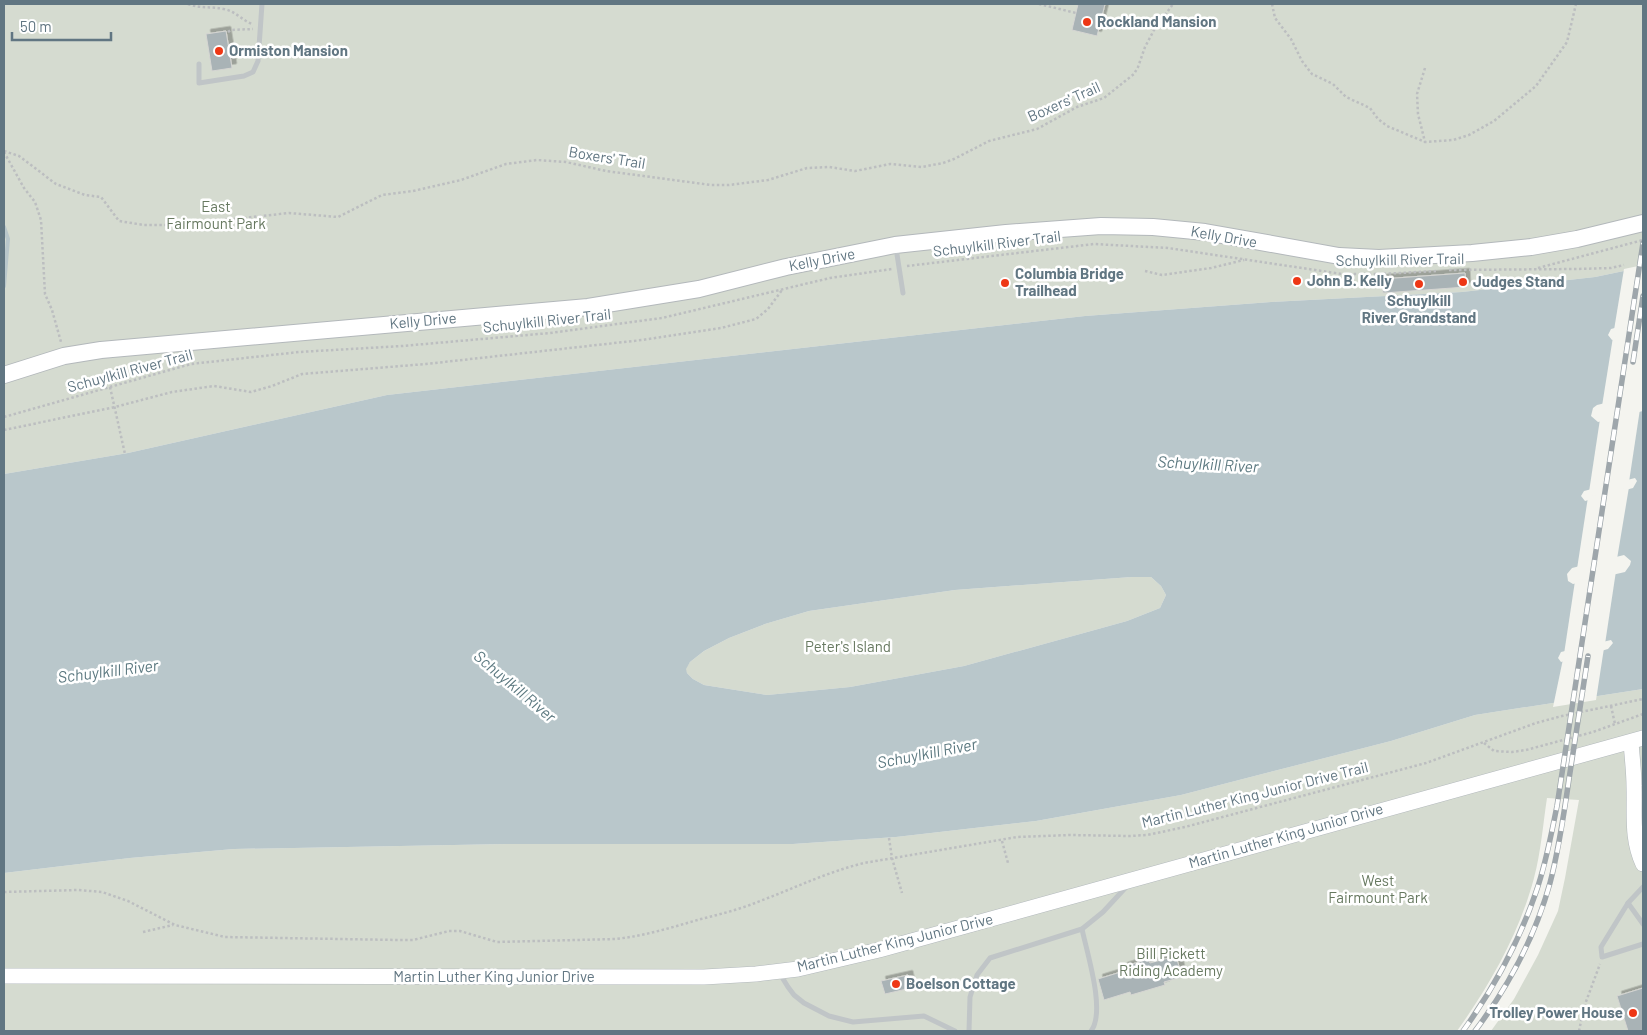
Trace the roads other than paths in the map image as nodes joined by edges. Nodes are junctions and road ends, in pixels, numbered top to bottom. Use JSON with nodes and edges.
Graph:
{"nodes":[{"id":1,"x":262,"y":4,"type":"edge"},
{"id":2,"x":199,"y":64,"type":"dead end"},
{"id":3,"x":1643,"y":223,"type":"edge"},
{"id":4,"x":895,"y":245,"type":"junction"},
{"id":5,"x":903,"y":293,"type":"dead end"},
{"id":6,"x":4,"y":375,"type":"edge"},
{"id":7,"x":1637,"y":740,"type":"edge"},
{"id":8,"x":1643,"y":864,"type":"edge"},
{"id":9,"x":1133,"y":880,"type":"junction"},
{"id":10,"x":1643,"y":887,"type":"edge"},
{"id":11,"x":1628,"y":903,"type":"junction"},
{"id":12,"x":1643,"y":924,"type":"edge"},
{"id":13,"x":1082,"y":929,"type":"junction"},
{"id":14,"x":1643,"y":944,"type":"edge"},
{"id":15,"x":780,"y":972,"type":"junction"},
{"id":16,"x":4,"y":976,"type":"edge"},
{"id":17,"x":955,"y":1031,"type":"edge"},
{"id":18,"x":969,"y":1031,"type":"edge"},
{"id":19,"x":1091,"y":1031,"type":"edge"}],
"edges":[{"from":1,"to":2,"type":"lane"},
{"from":3,"to":4,"type":"main road","name":"Kelly Drive"},
{"from":4,"to":5,"type":"lane"},
{"from":4,"to":6,"type":"main road","name":"Kelly Drive"},
{"from":7,"to":8,"type":"main road"},
{"from":7,"to":9,"type":"main road","name":"Martin Luther King Junior Drive"},
{"from":9,"to":13,"type":"lane"},
{"from":9,"to":15,"type":"main road","name":"Martin Luther King Junior Drive"},
{"from":10,"to":11,"type":"lane"},
{"from":11,"to":12,"type":"lane"},
{"from":11,"to":14,"type":"lane"},
{"from":13,"to":18,"type":"lane"},
{"from":13,"to":19,"type":"lane"},
{"from":15,"to":16,"type":"main road","name":"Martin Luther King Junior Drive"},
{"from":15,"to":17,"type":"lane"}]}
